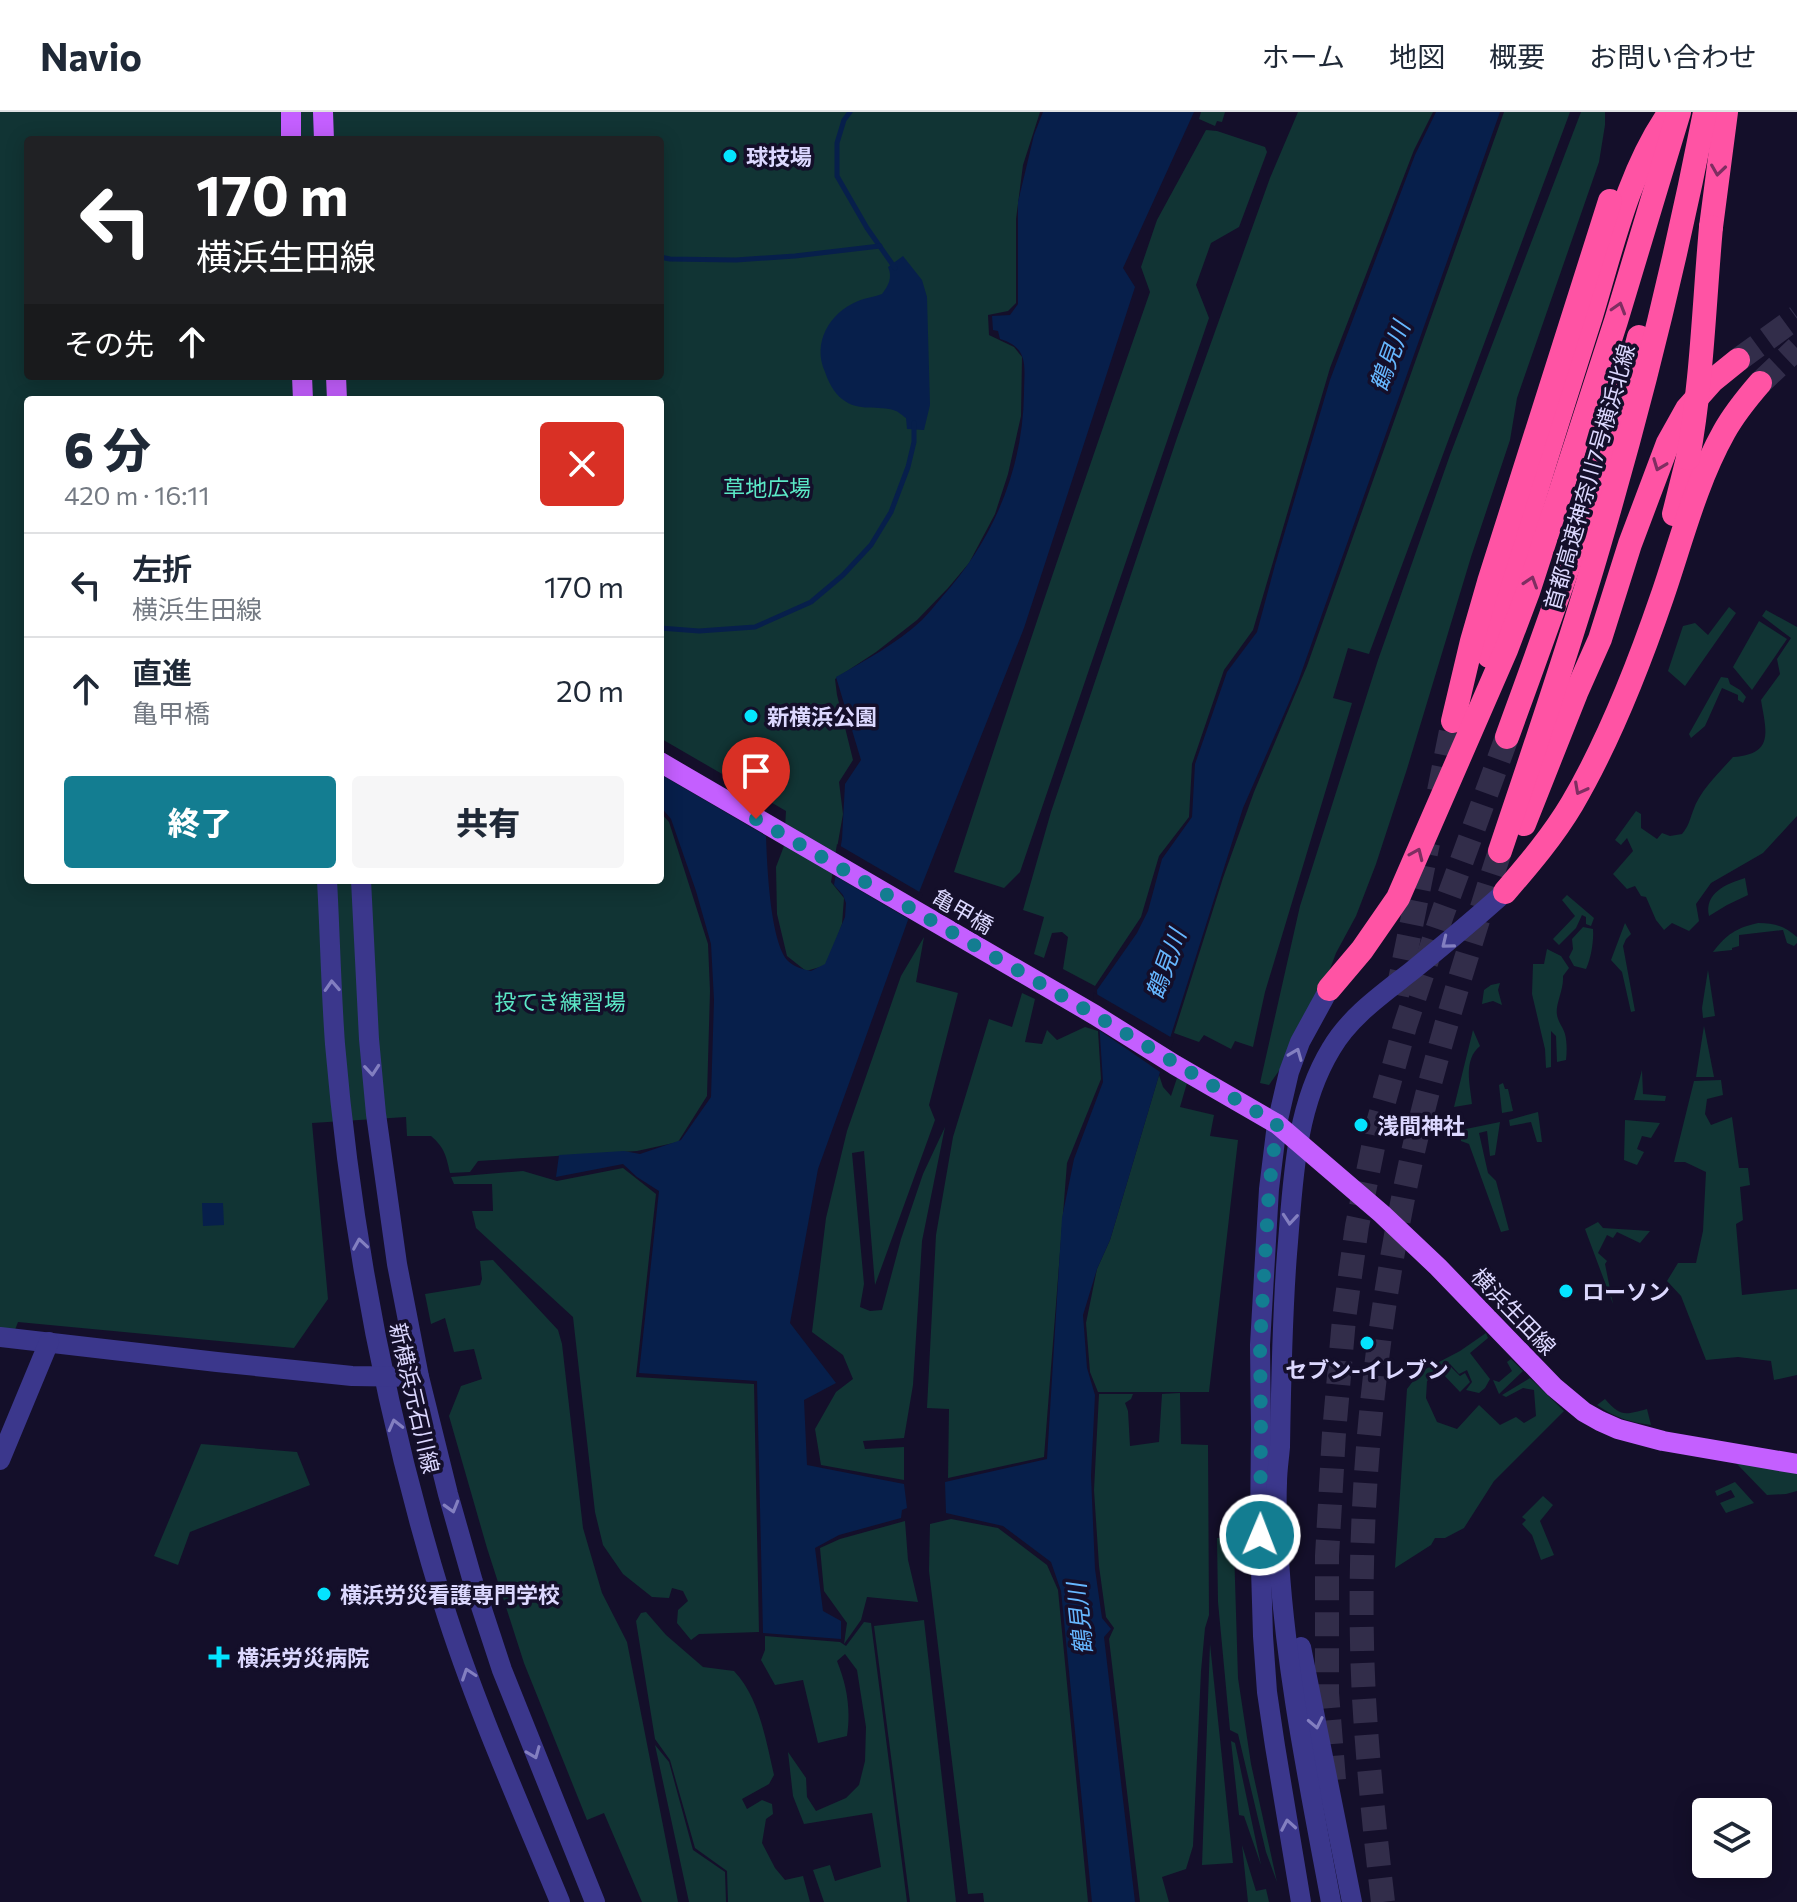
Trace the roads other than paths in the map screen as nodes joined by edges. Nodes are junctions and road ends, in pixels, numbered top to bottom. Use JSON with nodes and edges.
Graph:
{"nodes":[{"id":1,"x":291,"y":112,"type":"edge"},
{"id":2,"x":323,"y":112,"type":"edge"},
{"id":3,"x":1650,"y":112,"type":"edge"},
{"id":4,"x":1670,"y":112,"type":"edge"},
{"id":5,"x":1679,"y":112,"type":"edge"},
{"id":6,"x":1692,"y":112,"type":"edge"},
{"id":7,"x":1705,"y":112,"type":"edge"},
{"id":8,"x":1726,"y":112,"type":"edge"},
{"id":9,"x":291,"y":136,"type":"edge"},
{"id":10,"x":324,"y":136,"type":"edge"},
{"id":11,"x":1660,"y":212,"type":"junction"},
{"id":12,"x":1738,"y":360,"type":"tunnel mouth"},
{"id":13,"x":1760,"y":383,"type":"tunnel mouth"},
{"id":14,"x":1453,"y":721,"type":"tunnel mouth"},
{"id":15,"x":1507,"y":737,"type":"tunnel mouth"},
{"id":16,"x":1598,"y":755,"type":"junction"},
{"id":17,"x":1459,"y":758,"type":"junction"},
{"id":18,"x":664,"y":764,"type":"edge"},
{"id":19,"x":327,"y":884,"type":"edge"},
{"id":20,"x":361,"y":884,"type":"edge"},
{"id":21,"x":1505,"y":892,"type":"joint"},
{"id":22,"x":1329,"y":989,"type":"joint"},
{"id":23,"x":1240,"y":1104,"type":"joint"},
{"id":24,"x":1277,"y":1124,"type":"junction"},
{"id":25,"x":1299,"y":1141,"type":"junction"},
{"id":26,"x":0,"y":1337,"type":"edge"},
{"id":27,"x":49,"y":1342,"type":"junction"},
{"id":28,"x":419,"y":1377,"type":"junction"},
{"id":29,"x":384,"y":1378,"type":"junction"},
{"id":30,"x":1261,"y":1429,"type":"junction"},
{"id":31,"x":1280,"y":1452,"type":"junction"},
{"id":32,"x":0,"y":1460,"type":"edge"},
{"id":33,"x":1797,"y":1464,"type":"edge"},
{"id":34,"x":1302,"y":1777,"type":"junction"},
{"id":35,"x":560,"y":1902,"type":"edge"},
{"id":36,"x":595,"y":1902,"type":"edge"},
{"id":37,"x":1301,"y":1902,"type":"edge"},
{"id":38,"x":1319,"y":1902,"type":"edge"},
{"id":39,"x":1331,"y":1902,"type":"edge"},
{"id":40,"x":1352,"y":1902,"type":"edge"}],
"edges":[{"from":1,"to":9,"type":"main road"},
{"from":2,"to":10,"type":"main road"},
{"from":3,"to":14,"type":"highway"},
{"from":4,"to":17,"type":"highway"},
{"from":5,"to":11,"type":"highway"},
{"from":6,"to":11,"type":"highway","name":"首都高速神奈川7号横浜北線"},
{"from":12,"to":7,"type":"highway","name":"首都高速神奈川7号横浜北線","one_way":true},
{"from":8,"to":16,"type":"highway","one_way":true,"bridge":true},
{"from":11,"to":15,"type":"highway","name":"首都高速神奈川7号横浜北線"},
{"from":17,"to":11,"type":"highway","one_way":true},
{"from":13,"to":16,"type":"highway"},
{"from":16,"to":21,"type":"highway","one_way":true},
{"from":22,"to":17,"type":"highway","one_way":true},
{"from":18,"to":23,"type":"main road","name":"亀甲橋"},
{"from":29,"to":19,"type":"street","name":"新横浜元石川線","one_way":true},
{"from":20,"to":28,"type":"street","name":"新横浜元石川線","one_way":true},
{"from":21,"to":25,"type":"street","one_way":true},
{"from":24,"to":22,"type":"street","one_way":true},
{"from":23,"to":24,"type":"main road","name":"横浜生田線"},
{"from":24,"to":25,"type":"main road","name":"横浜生田線"},
{"from":24,"to":30,"type":"street"},
{"from":25,"to":31,"type":"street","one_way":true},
{"from":25,"to":33,"type":"main road","name":"横浜生田線"},
{"from":26,"to":27,"type":"street"},
{"from":27,"to":29,"type":"street"},
{"from":27,"to":32,"type":"street"},
{"from":28,"to":29,"type":"street"},
{"from":28,"to":36,"type":"street","name":"新横浜元石川線","one_way":true},
{"from":35,"to":29,"type":"street","name":"新横浜元石川線","one_way":true},
{"from":30,"to":34,"type":"street"},
{"from":37,"to":30,"type":"street","one_way":true},
{"from":31,"to":34,"type":"street"},
{"from":31,"to":40,"type":"street","one_way":true},
{"from":34,"to":38,"type":"street"},
{"from":34,"to":39,"type":"street"}]}
